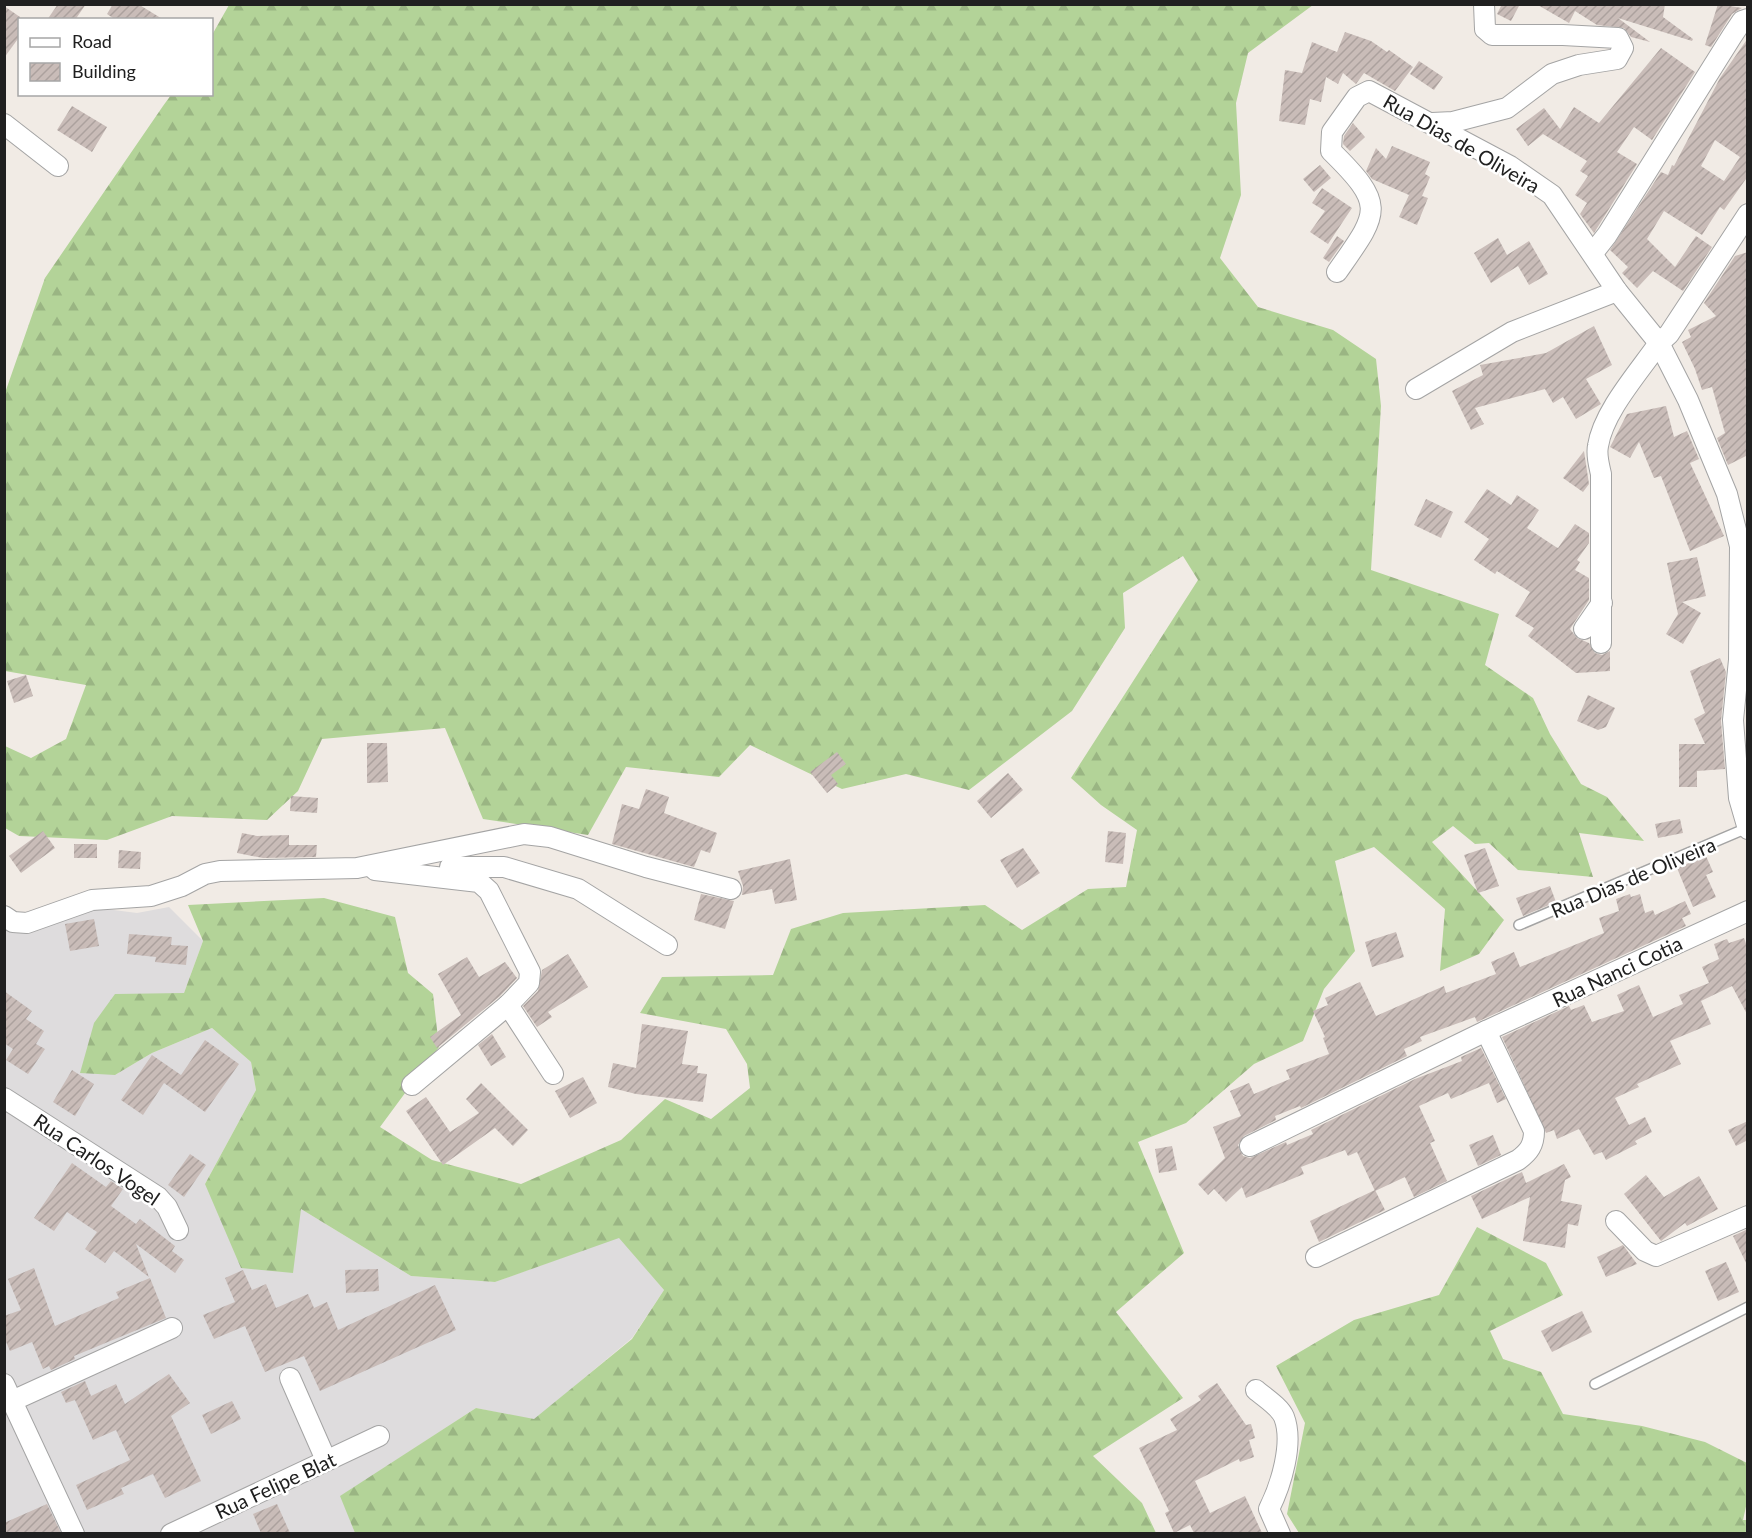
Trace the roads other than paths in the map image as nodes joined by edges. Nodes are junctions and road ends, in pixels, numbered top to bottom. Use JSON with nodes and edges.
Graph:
{"nodes":[{"id":1,"x":1484,"y":4,"type":"edge"},
{"id":2,"x":1748,"y":19,"type":"edge"},
{"id":3,"x":1432,"y":123,"type":"junction"},
{"id":4,"x":4,"y":124,"type":"edge"},
{"id":5,"x":58,"y":166,"type":"dead end"},
{"id":6,"x":1748,"y":214,"type":"edge"},
{"id":7,"x":1593,"y":253,"type":"junction"},
{"id":8,"x":1337,"y":272,"type":"dead end"},
{"id":9,"x":1617,"y":291,"type":"junction"},
{"id":10,"x":1659,"y":343,"type":"junction"},
{"id":11,"x":1416,"y":389,"type":"dead end"},
{"id":12,"x":1602,"y":603,"type":"junction"},
{"id":13,"x":1584,"y":629,"type":"dead end"},
{"id":14,"x":1601,"y":643,"type":"dead end"},
{"id":15,"x":1747,"y":828,"type":"edge"},
{"id":16,"x":357,"y":868,"type":"junction"},
{"id":17,"x":415,"y":875,"type":"junction"},
{"id":18,"x":731,"y":889,"type":"dead end"},
{"id":19,"x":1748,"y":911,"type":"edge"},
{"id":20,"x":4,"y":916,"type":"edge"},
{"id":21,"x":1519,"y":925,"type":"dead end"},
{"id":22,"x":667,"y":945,"type":"dead end"},
{"id":23,"x":508,"y":1005,"type":"junction"},
{"id":24,"x":1486,"y":1031,"type":"junction"},
{"id":25,"x":553,"y":1074,"type":"dead end"},
{"id":26,"x":412,"y":1085,"type":"dead end"},
{"id":27,"x":4,"y":1098,"type":"edge"},
{"id":28,"x":1250,"y":1146,"type":"dead end"},
{"id":29,"x":1748,"y":1216,"type":"edge"},
{"id":30,"x":1616,"y":1221,"type":"dead end"},
{"id":31,"x":178,"y":1230,"type":"dead end"},
{"id":32,"x":1316,"y":1257,"type":"dead end"},
{"id":33,"x":1748,"y":1307,"type":"edge"},
{"id":34,"x":172,"y":1328,"type":"dead end"},
{"id":35,"x":290,"y":1378,"type":"dead end"},
{"id":36,"x":1595,"y":1384,"type":"dead end"},
{"id":37,"x":1257,"y":1390,"type":"dead end"},
{"id":38,"x":8,"y":1393,"type":"edge"},
{"id":39,"x":379,"y":1436,"type":"dead end"},
{"id":40,"x":326,"y":1460,"type":"junction"},
{"id":41,"x":74,"y":1533,"type":"edge"},
{"id":42,"x":171,"y":1533,"type":"edge"},
{"id":43,"x":1280,"y":1533,"type":"edge"}],
"edges":[{"from":1,"to":3,"type":"street"},
{"from":2,"to":7,"type":"street"},
{"from":3,"to":7,"type":"street","name":"Rua Dias de Oliveira"},
{"from":3,"to":8,"type":"street","name":"Rua Dias de Oliveira"},
{"from":4,"to":5,"type":"street"},
{"from":6,"to":10,"type":"street"},
{"from":7,"to":9,"type":"street","name":"Rua Dias de Oliveira"},
{"from":9,"to":10,"type":"street","name":"Rua Dias de Oliveira"},
{"from":9,"to":11,"type":"street"},
{"from":10,"to":12,"type":"street"},
{"from":10,"to":15,"type":"street","name":"Rua Dias de Oliveira"},
{"from":12,"to":13,"type":"street"},
{"from":12,"to":14,"type":"street"},
{"from":15,"to":21,"type":"lane","name":"Rua Dias de Oliveira"},
{"from":16,"to":17,"type":"street"},
{"from":16,"to":18,"type":"street"},
{"from":16,"to":20,"type":"street"},
{"from":17,"to":22,"type":"street"},
{"from":17,"to":23,"type":"street"},
{"from":19,"to":24,"type":"street","name":"Rua Nanci Cotia"},
{"from":23,"to":25,"type":"street"},
{"from":23,"to":26,"type":"street"},
{"from":24,"to":28,"type":"street","name":"Rua Nanci Cotia"},
{"from":24,"to":32,"type":"street"},
{"from":27,"to":31,"type":"street","name":"Rua Carlos Vogel"},
{"from":29,"to":30,"type":"street"},
{"from":33,"to":36,"type":"lane"},
{"from":34,"to":38,"type":"street"},
{"from":35,"to":40,"type":"street"},
{"from":37,"to":43,"type":"street"},
{"from":38,"to":41,"type":"street"},
{"from":39,"to":40,"type":"street","name":"Rua Felipe Blat"},
{"from":40,"to":42,"type":"street","name":"Rua Felipe Blat"}]}
